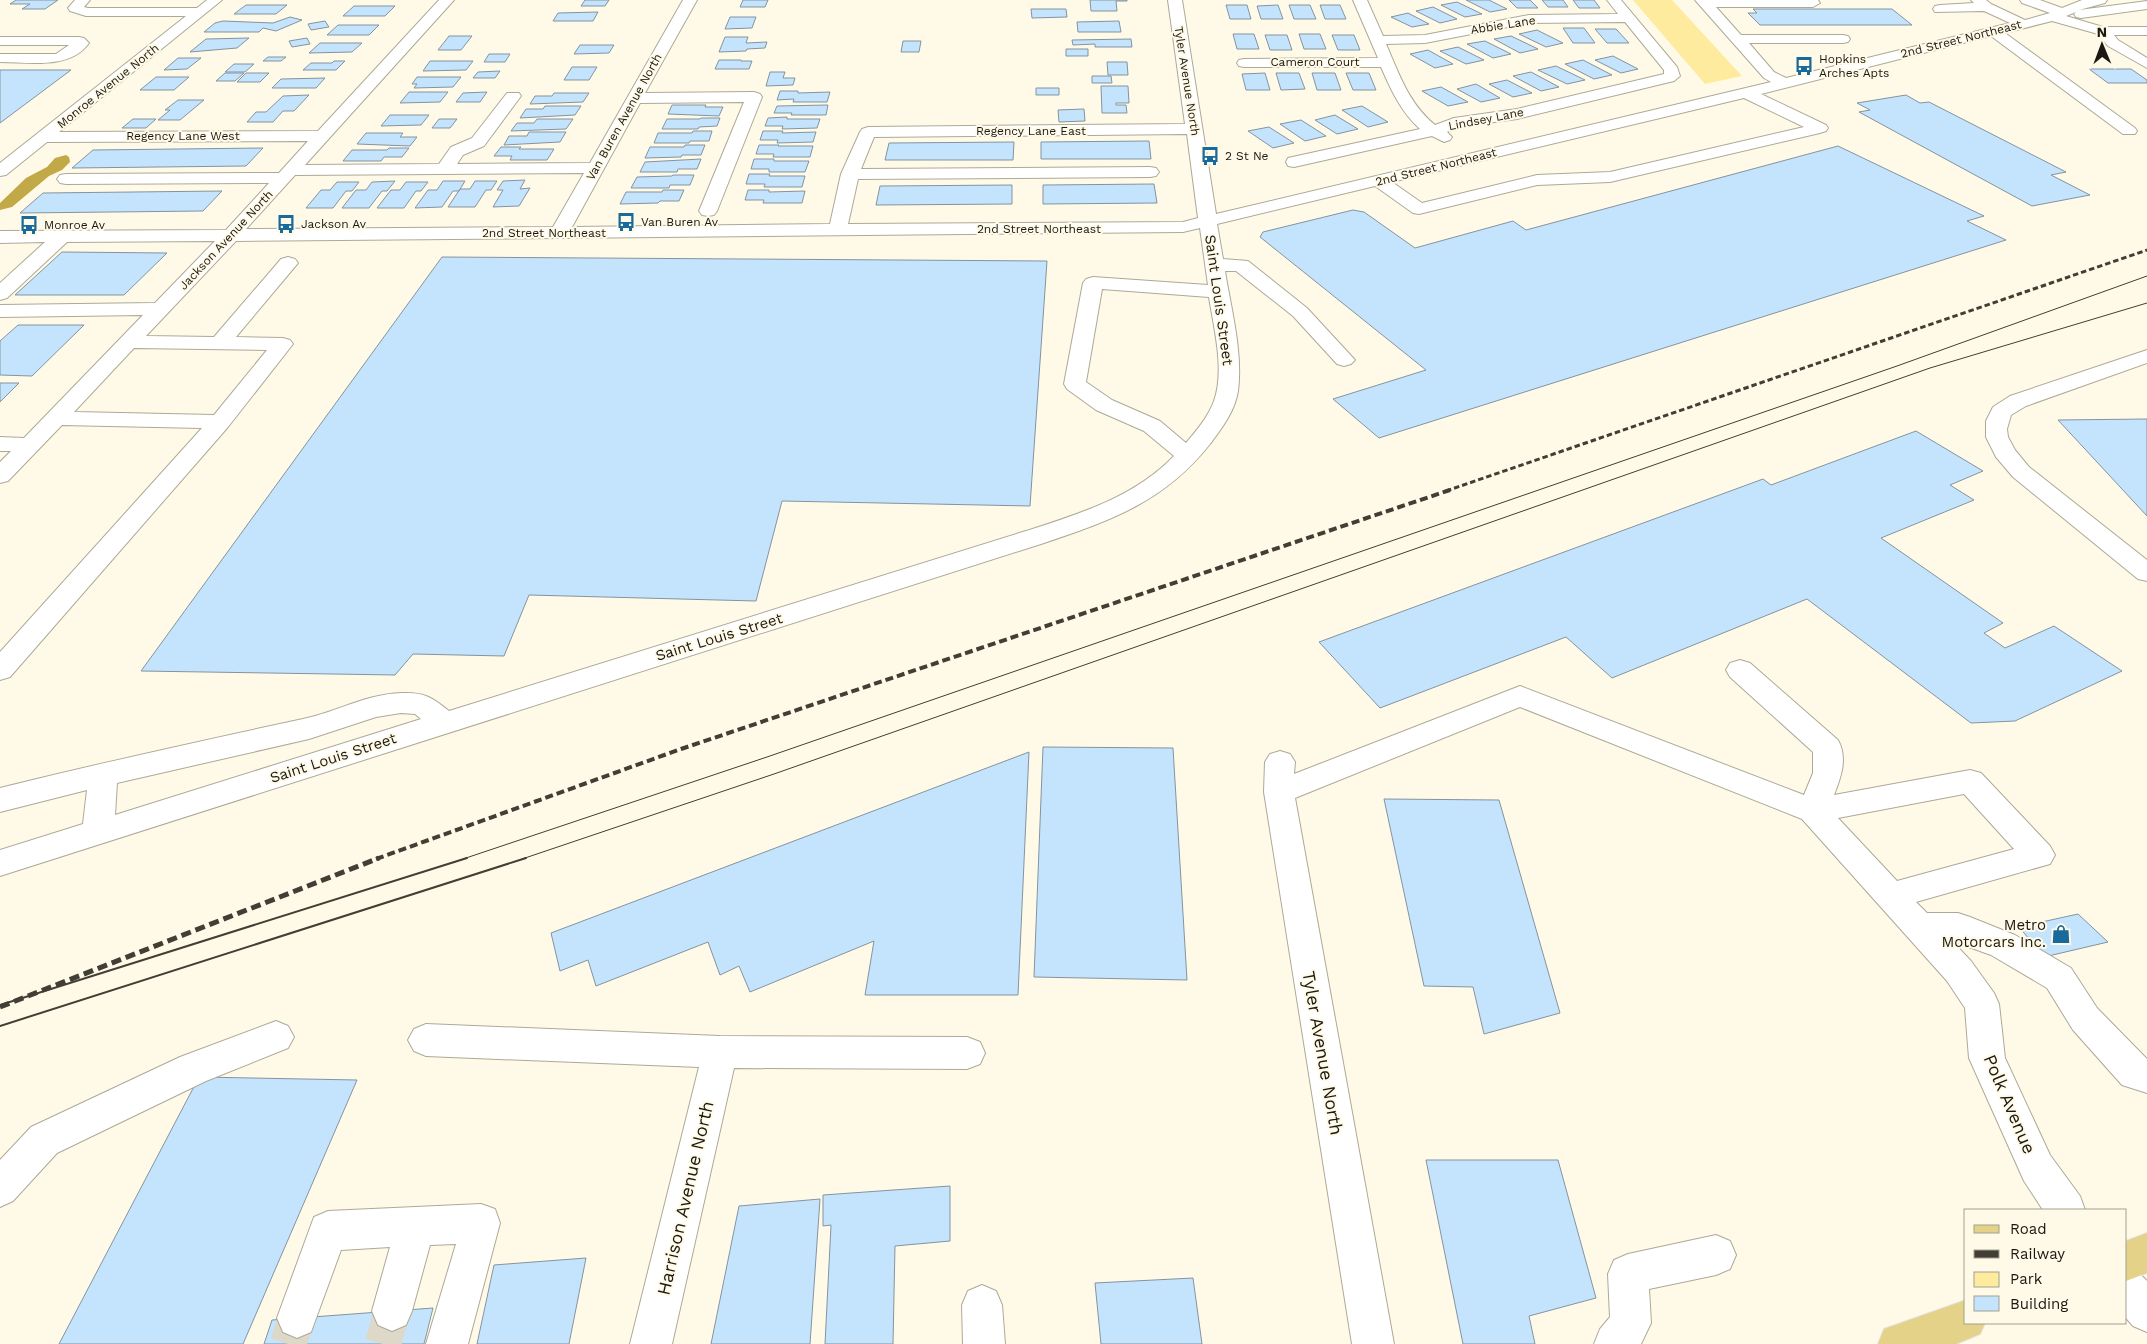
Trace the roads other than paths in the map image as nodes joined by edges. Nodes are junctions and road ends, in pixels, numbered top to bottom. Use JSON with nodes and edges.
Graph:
{"nodes":[{"id":1,"x":83,"y":0,"type":"edge"},
{"id":2,"x":215,"y":0,"type":"edge"},
{"id":3,"x":447,"y":0,"type":"edge"},
{"id":4,"x":690,"y":0,"type":"edge"},
{"id":5,"x":1174,"y":0,"type":"edge"},
{"id":6,"x":1360,"y":0,"type":"edge"},
{"id":7,"x":1614,"y":0,"type":"edge"},
{"id":8,"x":2027,"y":0,"type":"edge"},
{"id":9,"x":2100,"y":0,"type":"edge"},
{"id":10,"x":1703,"y":1,"type":"edge"},
{"id":11,"x":1813,"y":3,"type":"dead end"},
{"id":12,"x":1982,"y":4,"type":"edge"},
{"id":13,"x":2147,"y":5,"type":"edge"},
{"id":14,"x":1940,"y":8,"type":"dead end"},
{"id":15,"x":200,"y":12,"type":"junction"},
{"id":16,"x":2058,"y":15,"type":"junction"},
{"id":17,"x":1629,"y":18,"type":"junction"},
{"id":18,"x":2023,"y":24,"type":"junction"},
{"id":19,"x":1993,"y":31,"type":"junction"},
{"id":20,"x":2103,"y":31,"type":"junction"},
{"id":21,"x":2147,"y":31,"type":"edge"},
{"id":22,"x":1737,"y":39,"type":"junction"},
{"id":23,"x":1844,"y":39,"type":"dead end"},
{"id":24,"x":1378,"y":40,"type":"junction"},
{"id":25,"x":0,"y":41,"type":"edge"},
{"id":26,"x":0,"y":58,"type":"edge"},
{"id":27,"x":1387,"y":62,"type":"junction"},
{"id":28,"x":1244,"y":63,"type":"dead end"},
{"id":29,"x":2147,"y":64,"type":"edge"},
{"id":30,"x":1785,"y":84,"type":"junction"},
{"id":31,"x":1746,"y":93,"type":"junction"},
{"id":32,"x":514,"y":96,"type":"dead end"},
{"id":33,"x":635,"y":98,"type":"junction"},
{"id":34,"x":1194,"y":129,"type":"junction"},
{"id":35,"x":1434,"y":131,"type":"junction"},
{"id":36,"x":2129,"y":131,"type":"dead end"},
{"id":37,"x":322,"y":136,"type":"junction"},
{"id":38,"x":44,"y":137,"type":"junction"},
{"id":39,"x":1478,"y":156,"type":"junction"},
{"id":40,"x":1294,"y":162,"type":"dead end"},
{"id":41,"x":445,"y":168,"type":"junction"},
{"id":42,"x":595,"y":168,"type":"junction"},
{"id":43,"x":0,"y":171,"type":"edge"},
{"id":44,"x":1150,"y":172,"type":"dead end"},
{"id":45,"x":287,"y":174,"type":"junction"},
{"id":46,"x":850,"y":174,"type":"junction"},
{"id":47,"x":66,"y":179,"type":"dead end"},
{"id":48,"x":1379,"y":181,"type":"junction"},
{"id":49,"x":708,"y":211,"type":"dead end"},
{"id":50,"x":1208,"y":222,"type":"junction"},
{"id":51,"x":838,"y":231,"type":"junction"},
{"id":52,"x":559,"y":233,"type":"junction"},
{"id":53,"x":231,"y":236,"type":"junction"},
{"id":54,"x":0,"y":237,"type":"edge"},
{"id":55,"x":62,"y":237,"type":"junction"},
{"id":56,"x":288,"y":263,"type":"dead end"},
{"id":57,"x":1214,"y":265,"type":"junction"},
{"id":58,"x":1219,"y":292,"type":"junction"},
{"id":59,"x":0,"y":294,"type":"edge"},
{"id":60,"x":160,"y":309,"type":"junction"},
{"id":61,"x":0,"y":311,"type":"edge"},
{"id":62,"x":130,"y":342,"type":"junction"},
{"id":63,"x":220,"y":343,"type":"junction"},
{"id":64,"x":2147,"y":356,"type":"edge"},
{"id":65,"x":1344,"y":360,"type":"dead end"},
{"id":66,"x":57,"y":418,"type":"junction"},
{"id":67,"x":220,"y":422,"type":"junction"},
{"id":68,"x":0,"y":444,"type":"edge"},
{"id":69,"x":30,"y":445,"type":"junction"},
{"id":70,"x":1188,"y":456,"type":"junction"},
{"id":71,"x":0,"y":476,"type":"edge"},
{"id":72,"x":2147,"y":573,"type":"edge"},
{"id":73,"x":0,"y":670,"type":"edge"},
{"id":74,"x":1740,"y":670,"type":"dead end"},
{"id":75,"x":444,"y":723,"type":"junction"},
{"id":76,"x":103,"y":774,"type":"junction"},
{"id":77,"x":0,"y":800,"type":"edge"},
{"id":78,"x":1813,"y":811,"type":"junction"},
{"id":79,"x":98,"y":832,"type":"junction"},
{"id":80,"x":0,"y":863,"type":"edge"},
{"id":81,"x":1891,"y":896,"type":"junction"},
{"id":82,"x":1918,"y":926,"type":"junction"},
{"id":83,"x":276,"y":1038,"type":"dead end"},
{"id":84,"x":426,"y":1040,"type":"dead end"},
{"id":85,"x":720,"y":1052,"type":"junction"},
{"id":86,"x":966,"y":1053,"type":"dead end"},
{"id":87,"x":2147,"y":1076,"type":"edge"},
{"id":88,"x":0,"y":1188,"type":"edge"},
{"id":89,"x":2065,"y":1209,"type":"edge"},
{"id":90,"x":416,"y":1226,"type":"junction"},
{"id":91,"x":2147,"y":1253,"type":"edge"},
{"id":92,"x":1716,"y":1255,"type":"dead end"},
{"id":93,"x":2127,"y":1261,"type":"edge"},
{"id":94,"x":2127,"y":1289,"type":"edge"},
{"id":95,"x":392,"y":1311,"type":"tunnel mouth"},
{"id":96,"x":2147,"y":1312,"type":"edge"},
{"id":97,"x":297,"y":1318,"type":"tunnel mouth"},
{"id":98,"x":1964,"y":1321,"type":"edge"},
{"id":99,"x":448,"y":1344,"type":"edge"},
{"id":100,"x":651,"y":1344,"type":"edge"},
{"id":101,"x":1373,"y":1344,"type":"edge"},
{"id":102,"x":1615,"y":1344,"type":"edge"},
{"id":103,"x":1899,"y":1344,"type":"edge"}],
"edges":[{"from":1,"to":15,"type":"street"},
{"from":2,"to":15,"type":"street","name":"Monroe Avenue North"},
{"from":3,"to":37,"type":"street","name":"Jackson Avenue North"},
{"from":4,"to":33,"type":"street","name":"Van Buren Avenue North"},
{"from":5,"to":34,"type":"street","name":"Tyler Avenue North"},
{"from":6,"to":24,"type":"street"},
{"from":7,"to":17,"type":"street"},
{"from":8,"to":16,"type":"street"},
{"from":9,"to":16,"type":"street","name":"2nd Street Northeast"},
{"from":10,"to":11,"type":"street"},
{"from":10,"to":22,"type":"street"},
{"from":12,"to":14,"type":"street"},
{"from":12,"to":18,"type":"street"},
{"from":13,"to":16,"type":"street","name":"2nd Street Northeast"},
{"from":15,"to":38,"type":"street","name":"Monroe Avenue North"},
{"from":16,"to":18,"type":"street","name":"2nd Street Northeast"},
{"from":16,"to":20,"type":"street"},
{"from":17,"to":24,"type":"street","name":"Abbie Lane"},
{"from":17,"to":35,"type":"street","name":"Lindsey Lane"},
{"from":18,"to":19,"type":"street","name":"2nd Street Northeast"},
{"from":19,"to":30,"type":"street","name":"2nd Street Northeast"},
{"from":19,"to":36,"type":"street"},
{"from":20,"to":21,"type":"street"},
{"from":20,"to":29,"type":"street"},
{"from":22,"to":23,"type":"street"},
{"from":22,"to":30,"type":"street"},
{"from":24,"to":27,"type":"street"},
{"from":25,"to":26,"type":"street"},
{"from":27,"to":28,"type":"street","name":"Cameron Court"},
{"from":27,"to":35,"type":"street"},
{"from":30,"to":31,"type":"street","name":"2nd Street Northeast"},
{"from":31,"to":39,"type":"street","name":"2nd Street Northeast"},
{"from":31,"to":48,"type":"street"},
{"from":32,"to":41,"type":"street"},
{"from":33,"to":42,"type":"street","name":"Van Buren Avenue North"},
{"from":33,"to":49,"type":"street"},
{"from":34,"to":46,"type":"street","name":"Regency Lane East"},
{"from":34,"to":50,"type":"street","name":"Tyler Avenue North"},
{"from":35,"to":39,"type":"street"},
{"from":35,"to":40,"type":"street","name":"Lindsey Lane"},
{"from":37,"to":38,"type":"street","name":"Regency Lane West"},
{"from":37,"to":45,"type":"street","name":"Jackson Avenue North"},
{"from":38,"to":43,"type":"street","name":"Monroe Avenue North"},
{"from":39,"to":48,"type":"street","name":"2nd Street Northeast"},
{"from":41,"to":42,"type":"street"},
{"from":41,"to":45,"type":"street"},
{"from":42,"to":52,"type":"street","name":"Van Buren Avenue North"},
{"from":44,"to":46,"type":"street"},
{"from":45,"to":47,"type":"street"},
{"from":45,"to":53,"type":"street","name":"Jackson Avenue North"},
{"from":46,"to":51,"type":"street"},
{"from":48,"to":50,"type":"street","name":"2nd Street Northeast"},
{"from":50,"to":51,"type":"street","name":"2nd Street Northeast"},
{"from":50,"to":57,"type":"street","name":"Saint Louis Street"},
{"from":51,"to":52,"type":"street","name":"2nd Street Northeast"},
{"from":52,"to":53,"type":"street","name":"2nd Street Northeast"},
{"from":53,"to":55,"type":"street","name":"2nd Street Northeast"},
{"from":53,"to":60,"type":"street","name":"Jackson Avenue North"},
{"from":54,"to":55,"type":"street","name":"2nd Street Northeast"},
{"from":55,"to":59,"type":"street"},
{"from":56,"to":63,"type":"street"},
{"from":57,"to":58,"type":"street","name":"Saint Louis Street"},
{"from":57,"to":65,"type":"street"},
{"from":58,"to":70,"type":"street","name":"Saint Louis Street"},
{"from":58,"to":70,"type":"street"},
{"from":60,"to":61,"type":"street"},
{"from":60,"to":62,"type":"street","name":"Jackson Avenue North"},
{"from":62,"to":63,"type":"street"},
{"from":62,"to":66,"type":"street","name":"Jackson Avenue North"},
{"from":63,"to":67,"type":"street"},
{"from":64,"to":72,"type":"street"},
{"from":66,"to":67,"type":"street"},
{"from":66,"to":69,"type":"street","name":"Jackson Avenue North"},
{"from":67,"to":73,"type":"street"},
{"from":68,"to":69,"type":"street"},
{"from":69,"to":71,"type":"street","name":"Jackson Avenue North"},
{"from":70,"to":75,"type":"street","name":"Saint Louis Street"},
{"from":74,"to":78,"type":"street"},
{"from":75,"to":76,"type":"street"},
{"from":75,"to":79,"type":"street","name":"Saint Louis Street"},
{"from":76,"to":77,"type":"street"},
{"from":76,"to":79,"type":"street"},
{"from":78,"to":81,"type":"street","name":"Polk Avenue"},
{"from":78,"to":81,"type":"street"},
{"from":78,"to":101,"type":"street","name":"Tyler Avenue North"},
{"from":79,"to":80,"type":"street","name":"Saint Louis Street"},
{"from":81,"to":82,"type":"street","name":"Polk Avenue"},
{"from":82,"to":87,"type":"street"},
{"from":82,"to":89,"type":"street","name":"Polk Avenue"},
{"from":83,"to":88,"type":"street"},
{"from":84,"to":85,"type":"street"},
{"from":85,"to":86,"type":"street"},
{"from":85,"to":100,"type":"street","name":"Harrison Avenue North"},
{"from":90,"to":95,"type":"street"},
{"from":90,"to":97,"type":"street"},
{"from":90,"to":99,"type":"street"},
{"from":91,"to":93,"type":"main road"},
{"from":92,"to":102,"type":"street"},
{"from":94,"to":96,"type":"street"},
{"from":98,"to":103,"type":"main road"}]}
